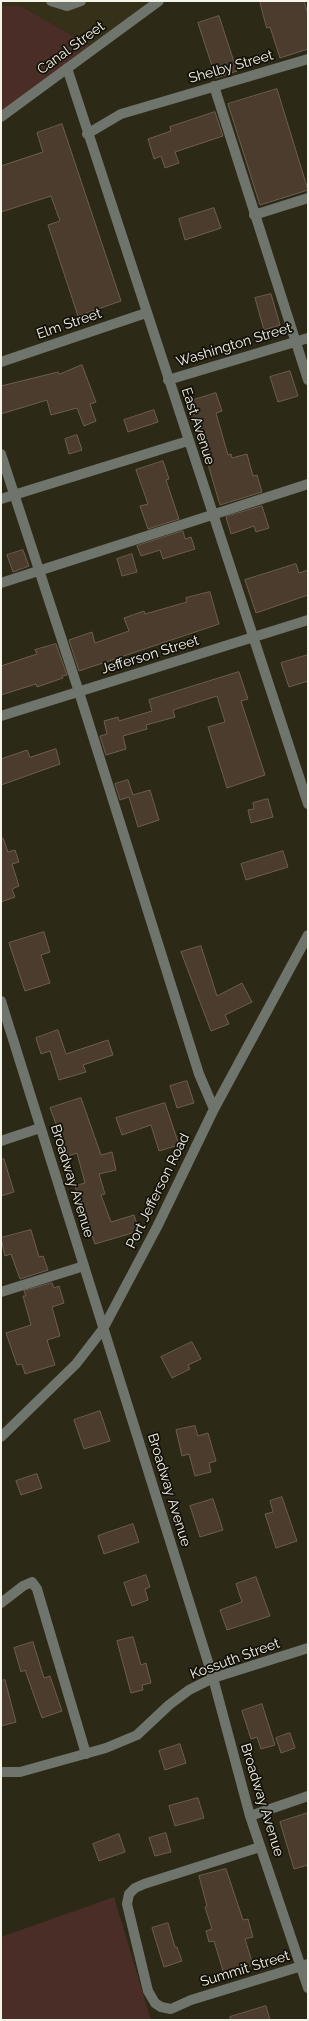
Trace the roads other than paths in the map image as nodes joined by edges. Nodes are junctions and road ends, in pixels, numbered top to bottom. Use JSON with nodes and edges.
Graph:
{"nodes":[{"id":1,"x":51,"y":1,"type":"edge"},
{"id":2,"x":81,"y":1,"type":"edge"},
{"id":3,"x":159,"y":1,"type":"edge"},
{"id":4,"x":308,"y":59,"type":"edge"},
{"id":5,"x":67,"y":68,"type":"junction"},
{"id":6,"x":214,"y":86,"type":"junction"},
{"id":7,"x":1,"y":117,"type":"edge"},
{"id":8,"x":87,"y":134,"type":"junction"},
{"id":9,"x":308,"y":198,"type":"edge"},
{"id":10,"x":254,"y":215,"type":"junction"},
{"id":11,"x":146,"y":313,"type":"junction"},
{"id":12,"x":308,"y":338,"type":"edge"},
{"id":13,"x":296,"y":342,"type":"junction"},
{"id":14,"x":1,"y":362,"type":"edge"},
{"id":15,"x":168,"y":380,"type":"junction"},
{"id":16,"x":308,"y":380,"type":"edge"},
{"id":17,"x":188,"y":440,"type":"junction"},
{"id":18,"x":1,"y":454,"type":"edge"},
{"id":19,"x":308,"y":484,"type":"edge"},
{"id":20,"x":15,"y":495,"type":"junction"},
{"id":21,"x":1,"y":499,"type":"edge"},
{"id":22,"x":212,"y":515,"type":"junction"},
{"id":23,"x":40,"y":572,"type":"junction"},
{"id":24,"x":1,"y":584,"type":"edge"},
{"id":25,"x":308,"y":620,"type":"edge"},
{"id":26,"x":253,"y":637,"type":"junction"},
{"id":27,"x":79,"y":692,"type":"junction"},
{"id":28,"x":1,"y":716,"type":"edge"},
{"id":29,"x":308,"y":804,"type":"edge"},
{"id":30,"x":308,"y":935,"type":"edge"},
{"id":31,"x":2,"y":1006,"type":"edge"},
{"id":32,"x":214,"y":1108,"type":"junction"},
{"id":33,"x":40,"y":1128,"type":"junction"},
{"id":34,"x":1,"y":1141,"type":"edge"},
{"id":35,"x":84,"y":1266,"type":"junction"},
{"id":36,"x":1,"y":1292,"type":"edge"},
{"id":37,"x":103,"y":1329,"type":"junction"},
{"id":38,"x":1,"y":1437,"type":"edge"},
{"id":39,"x":1,"y":1603,"type":"edge"},
{"id":40,"x":308,"y":1648,"type":"edge"},
{"id":41,"x":213,"y":1678,"type":"junction"},
{"id":42,"x":86,"y":1754,"type":"junction"},
{"id":43,"x":1,"y":1772,"type":"edge"},
{"id":44,"x":308,"y":1796,"type":"edge"},
{"id":45,"x":250,"y":1816,"type":"junction"},
{"id":46,"x":260,"y":1846,"type":"junction"},
{"id":47,"x":305,"y":1965,"type":"edge"},
{"id":48,"x":308,"y":1988,"type":"edge"}],
"edges":[{"from":1,"to":2,"type":"street"},
{"from":3,"to":5,"type":"street","name":"Canal Street"},
{"from":4,"to":6,"type":"street","name":"Shelby Street"},
{"from":5,"to":7,"type":"street","name":"Canal Street"},
{"from":5,"to":8,"type":"street","name":"East Avenue"},
{"from":6,"to":8,"type":"street","name":"Shelby Street"},
{"from":6,"to":10,"type":"street"},
{"from":8,"to":11,"type":"street","name":"East Avenue"},
{"from":9,"to":10,"type":"street"},
{"from":10,"to":13,"type":"street"},
{"from":11,"to":14,"type":"street","name":"Elm Street"},
{"from":11,"to":15,"type":"street","name":"East Avenue"},
{"from":12,"to":13,"type":"street","name":"Washington Street"},
{"from":13,"to":15,"type":"street","name":"Washington Street"},
{"from":13,"to":16,"type":"street"},
{"from":15,"to":17,"type":"street","name":"East Avenue"},
{"from":17,"to":20,"type":"street"},
{"from":17,"to":22,"type":"street","name":"East Avenue"},
{"from":18,"to":20,"type":"street"},
{"from":19,"to":22,"type":"street"},
{"from":20,"to":21,"type":"street"},
{"from":20,"to":23,"type":"street"},
{"from":22,"to":23,"type":"street"},
{"from":22,"to":26,"type":"street","name":"East Avenue"},
{"from":23,"to":24,"type":"street"},
{"from":23,"to":27,"type":"street"},
{"from":25,"to":26,"type":"street","name":"Jefferson Street"},
{"from":26,"to":27,"type":"street","name":"Jefferson Street"},
{"from":26,"to":29,"type":"street","name":"East Avenue"},
{"from":27,"to":28,"type":"street","name":"Jefferson Street"},
{"from":27,"to":32,"type":"street"},
{"from":30,"to":32,"type":"street","name":"Port Jefferson Road"},
{"from":31,"to":33,"type":"street","name":"Broadway Avenue"},
{"from":32,"to":37,"type":"street","name":"Port Jefferson Road"},
{"from":33,"to":34,"type":"street"},
{"from":33,"to":35,"type":"street","name":"Broadway Avenue"},
{"from":35,"to":36,"type":"street"},
{"from":35,"to":37,"type":"street","name":"Broadway Avenue"},
{"from":37,"to":38,"type":"street","name":"Port Jefferson Road"},
{"from":37,"to":41,"type":"street","name":"Broadway Avenue"},
{"from":39,"to":42,"type":"street"},
{"from":40,"to":41,"type":"street","name":"Kossuth Street"},
{"from":41,"to":42,"type":"street","name":"Kossuth Street"},
{"from":41,"to":45,"type":"street","name":"Broadway Avenue"},
{"from":42,"to":43,"type":"street","name":"Kossuth Street"},
{"from":44,"to":45,"type":"street"},
{"from":45,"to":46,"type":"street","name":"Broadway Avenue"},
{"from":46,"to":47,"type":"street","name":"Broadway Avenue"},
{"from":46,"to":47,"type":"street","name":"Summit Street"},
{"from":47,"to":48,"type":"street","name":"Broadway Avenue"}]}
